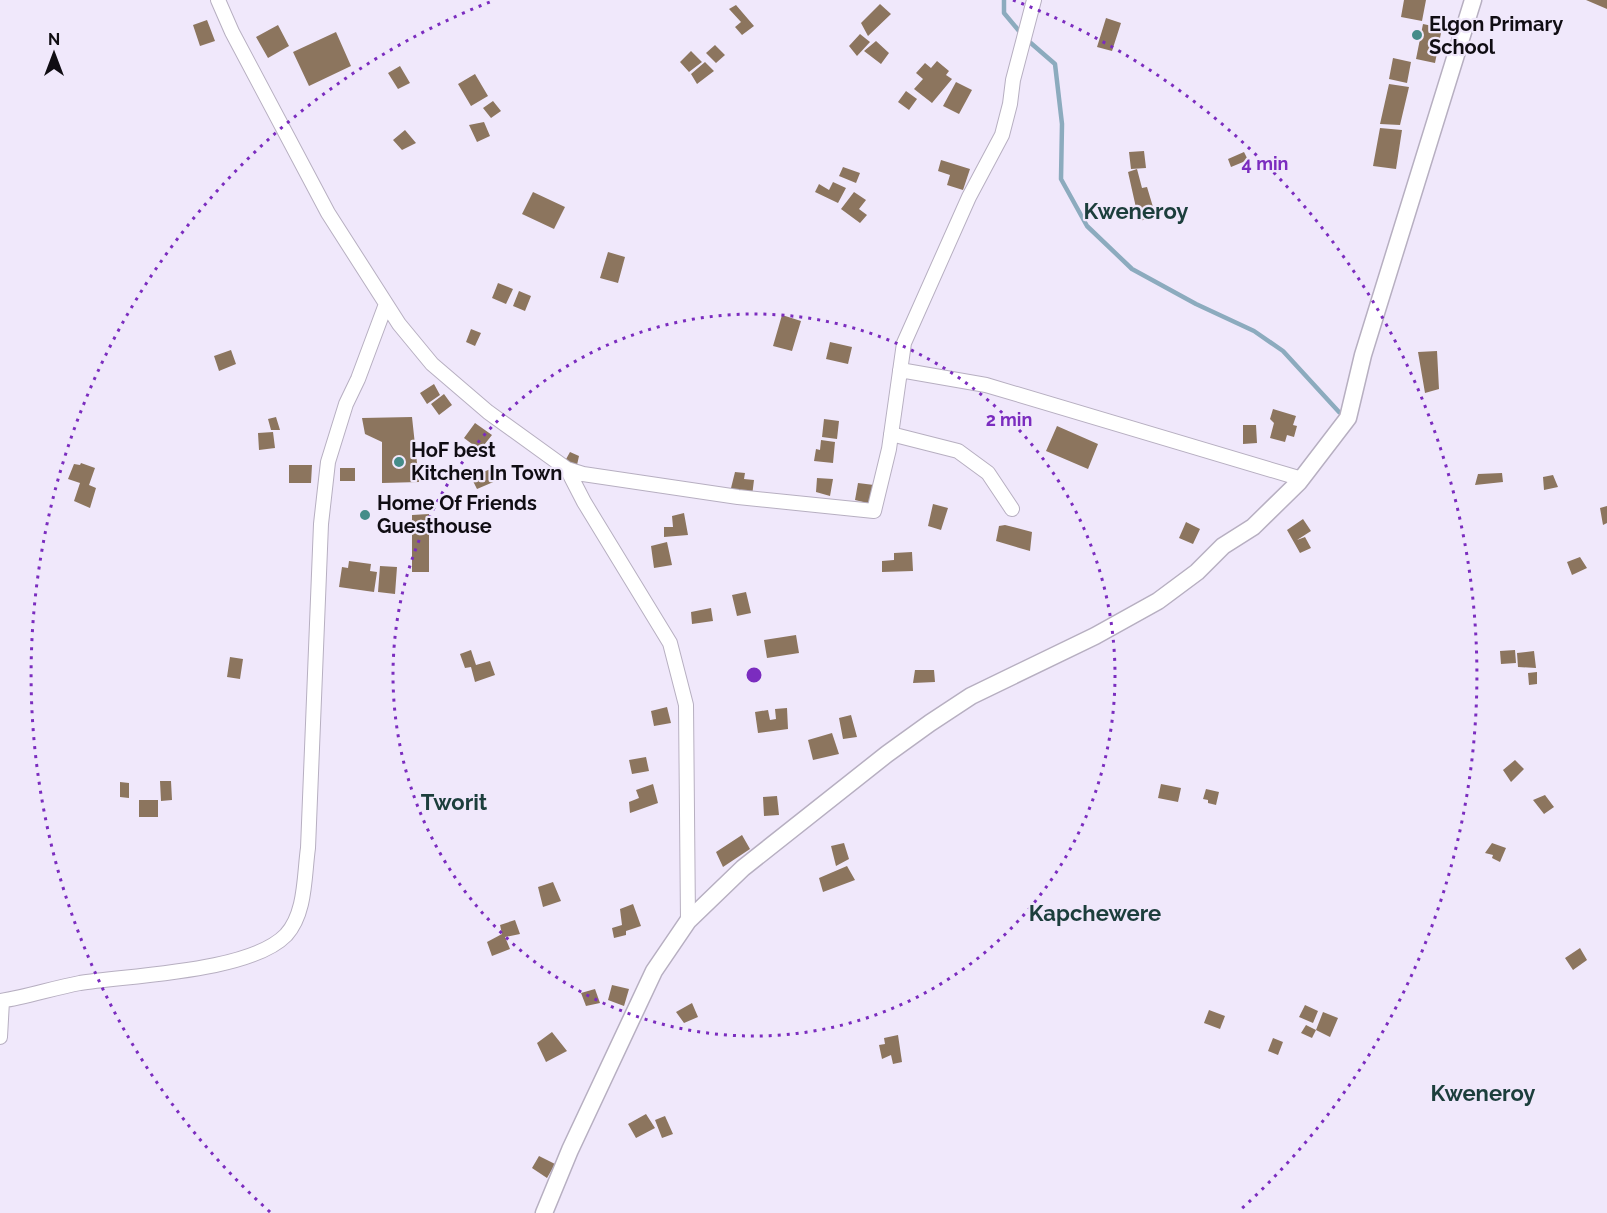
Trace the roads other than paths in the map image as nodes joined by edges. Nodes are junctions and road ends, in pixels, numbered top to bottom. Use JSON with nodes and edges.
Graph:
{"nodes":[{"id":1,"x":218,"y":0,"type":"edge"},
{"id":2,"x":1034,"y":0,"type":"edge"},
{"id":3,"x":1473,"y":0,"type":"edge"},
{"id":4,"x":386,"y":303,"type":"junction"},
{"id":5,"x":900,"y":370,"type":"junction"},
{"id":6,"x":891,"y":434,"type":"junction"},
{"id":7,"x":567,"y":469,"type":"junction"},
{"id":8,"x":1302,"y":478,"type":"junction"},
{"id":9,"x":1012,"y":508,"type":"dead end"},
{"id":10,"x":688,"y":921,"type":"junction"},
{"id":11,"x":1,"y":1001,"type":"edge"},
{"id":12,"x":0,"y":1037,"type":"edge"},
{"id":13,"x":544,"y":1213,"type":"edge"}],
"edges":[{"from":1,"to":4,"type":"street"},
{"from":2,"to":5,"type":"street"},
{"from":3,"to":8,"type":"street"},
{"from":4,"to":7,"type":"street"},
{"from":4,"to":11,"type":"street"},
{"from":5,"to":6,"type":"street"},
{"from":5,"to":8,"type":"street"},
{"from":6,"to":7,"type":"street"},
{"from":6,"to":9,"type":"street"},
{"from":7,"to":10,"type":"street"},
{"from":8,"to":10,"type":"street"},
{"from":10,"to":13,"type":"street"},
{"from":11,"to":12,"type":"street"}]}
